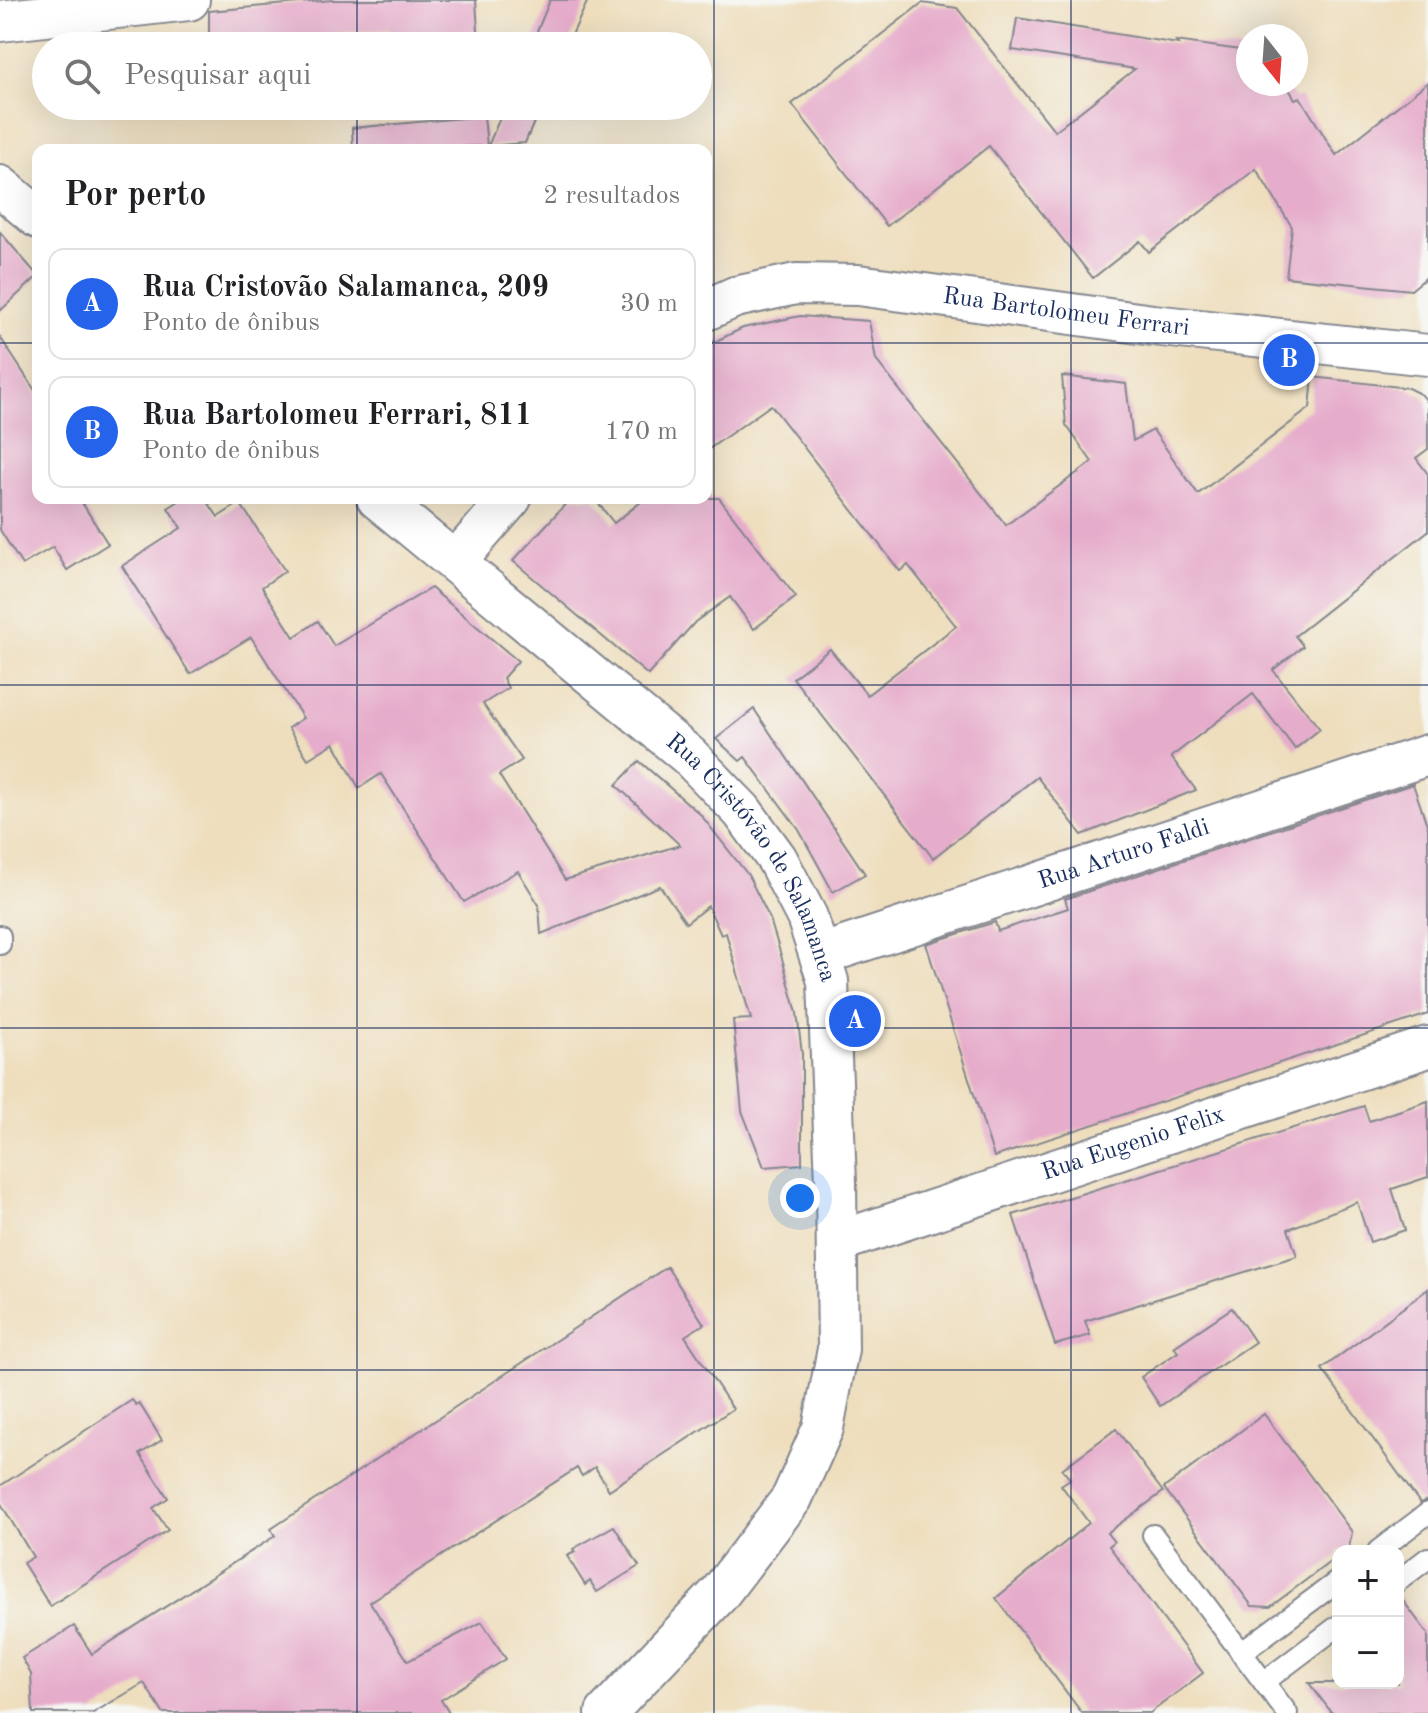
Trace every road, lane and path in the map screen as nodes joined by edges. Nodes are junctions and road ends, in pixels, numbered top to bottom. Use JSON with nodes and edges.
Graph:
{"nodes":[{"id":1,"x":189,"y":0,"type":"edge"},
{"id":2,"x":0,"y":21,"type":"edge"},
{"id":3,"x":0,"y":186,"type":"edge"},
{"id":4,"x":32,"y":213,"type":"edge"},
{"id":5,"x":712,"y":307,"type":"edge"},
{"id":6,"x":1428,"y":355,"type":"edge"},
{"id":7,"x":385,"y":504,"type":"edge"},
{"id":8,"x":506,"y":504,"type":"edge"},
{"id":9,"x":456,"y":561,"type":"junction"},
{"id":10,"x":1428,"y":755,"type":"edge"},
{"id":11,"x":0,"y":936,"type":"edge"},
{"id":12,"x":0,"y":944,"type":"edge"},
{"id":13,"x":820,"y":955,"type":"junction"},
{"id":14,"x":1428,"y":1047,"type":"edge"},
{"id":15,"x":837,"y":1242,"type":"junction"},
{"id":16,"x":1428,"y":1513,"type":"edge"},
{"id":17,"x":1153,"y":1535,"type":"dead end"},
{"id":18,"x":1399,"y":1535,"type":"junction"},
{"id":19,"x":1386,"y":1545,"type":"edge"},
{"id":20,"x":1424,"y":1561,"type":"edge"},
{"id":21,"x":1404,"y":1576,"type":"edge"},
{"id":22,"x":1332,"y":1585,"type":"edge"},
{"id":23,"x":1332,"y":1631,"type":"edge"},
{"id":24,"x":1241,"y":1653,"type":"junction"},
{"id":25,"x":1264,"y":1682,"type":"junction"},
{"id":26,"x":606,"y":1713,"type":"edge"},
{"id":27,"x":1287,"y":1713,"type":"edge"}],
"edges":[{"from":1,"to":2,"type":"street"},
{"from":3,"to":4,"type":"street"},
{"from":5,"to":6,"type":"street","name":"Rua Bartolomeu Ferrari"},
{"from":7,"to":9,"type":"street","name":"Rua Cristóvão de Salamanca"},
{"from":8,"to":9,"type":"street"},
{"from":9,"to":13,"type":"street","name":"Rua Cristóvão de Salamanca"},
{"from":10,"to":13,"type":"street","name":"Rua Arturo Faldi"},
{"from":11,"to":12,"type":"lane"},
{"from":13,"to":15,"type":"street","name":"Rua Cristóvão de Salamanca"},
{"from":14,"to":15,"type":"street","name":"Rua Eugenio Felix"},
{"from":15,"to":26,"type":"street","name":"Rua Cristóvão de Salamanca"},
{"from":16,"to":18,"type":"lane"},
{"from":17,"to":24,"type":"lane"},
{"from":18,"to":19,"type":"lane"},
{"from":18,"to":20,"type":"lane"},
{"from":20,"to":21,"type":"lane"},
{"from":22,"to":24,"type":"lane"},
{"from":23,"to":25,"type":"lane"},
{"from":24,"to":25,"type":"lane"},
{"from":25,"to":27,"type":"lane"}]}
